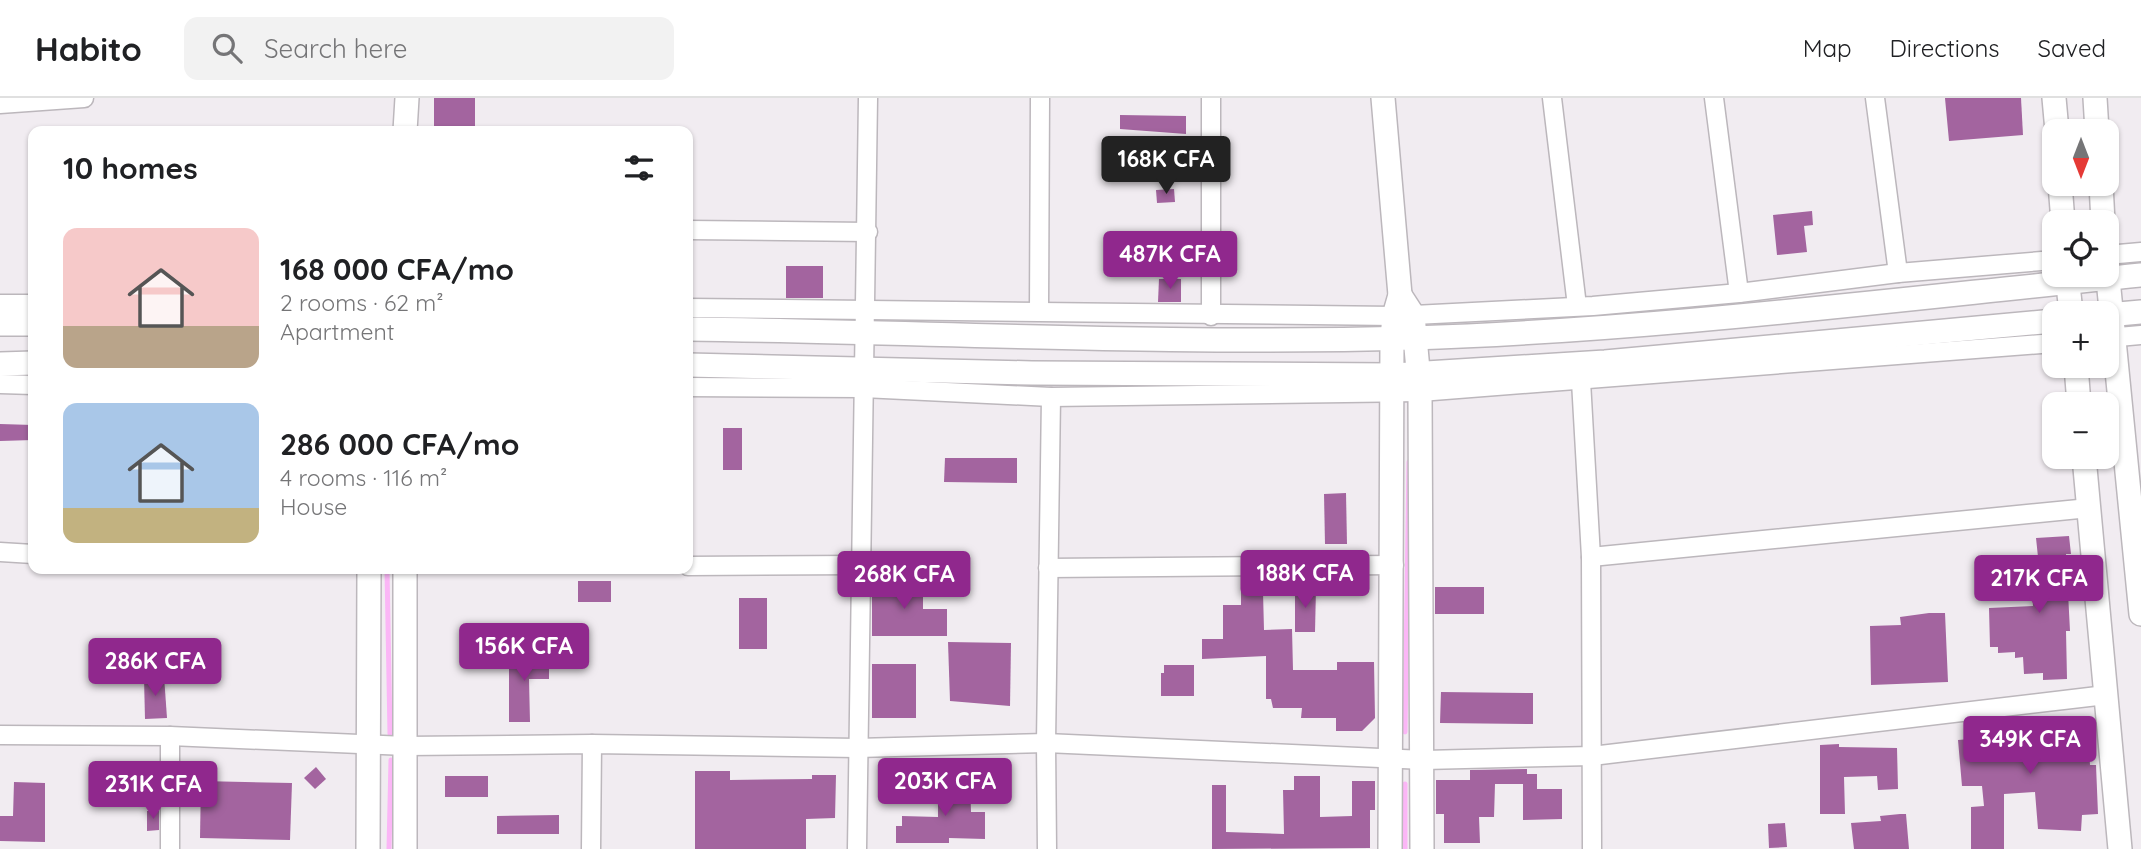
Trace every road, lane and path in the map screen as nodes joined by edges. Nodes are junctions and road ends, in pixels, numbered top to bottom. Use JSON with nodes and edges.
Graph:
{"nodes":[{"id":1,"x":84,"y":98,"type":"edge"},
{"id":2,"x":407,"y":98,"type":"edge"},
{"id":3,"x":868,"y":98,"type":"edge"},
{"id":4,"x":1041,"y":98,"type":"edge"},
{"id":5,"x":1211,"y":98,"type":"edge"},
{"id":6,"x":1383,"y":98,"type":"edge"},
{"id":7,"x":1552,"y":98,"type":"edge"},
{"id":8,"x":1714,"y":98,"type":"edge"},
{"id":9,"x":1875,"y":98,"type":"edge"},
{"id":10,"x":2054,"y":98,"type":"edge"},
{"id":11,"x":2095,"y":98,"type":"edge"},
{"id":12,"x":0,"y":104,"type":"edge"},
{"id":13,"x":2056,"y":119,"type":"edge"},
{"id":14,"x":2096,"y":119,"type":"edge"},
{"id":15,"x":405,"y":126,"type":"edge"},
{"id":16,"x":693,"y":230,"type":"edge"},
{"id":17,"x":868,"y":232,"type":"junction"},
{"id":18,"x":2141,"y":252,"type":"edge"},
{"id":19,"x":2042,"y":261,"type":"edge"},
{"id":20,"x":2119,"y":262,"type":"edge"},
{"id":21,"x":2119,"y":270,"type":"edge"},
{"id":22,"x":1898,"y":273,"type":"junction"},
{"id":23,"x":2141,"y":275,"type":"edge"},
{"id":24,"x":2042,"y":281,"type":"edge"},
{"id":25,"x":1739,"y":293,"type":"junction"},
{"id":26,"x":0,"y":304,"type":"edge"},
{"id":27,"x":28,"y":304,"type":"edge"},
{"id":28,"x":1577,"y":306,"type":"junction"},
{"id":29,"x":693,"y":308,"type":"edge"},
{"id":30,"x":1039,"y":312,"type":"junction"},
{"id":31,"x":2141,"y":312,"type":"edge"},
{"id":32,"x":1211,"y":316,"type":"junction"},
{"id":33,"x":1400,"y":316,"type":"junction"},
{"id":34,"x":866,"y":321,"type":"junction"},
{"id":35,"x":2042,"y":322,"type":"edge"},
{"id":36,"x":2119,"y":322,"type":"edge"},
{"id":37,"x":0,"y":324,"type":"edge"},
{"id":38,"x":28,"y":324,"type":"edge"},
{"id":39,"x":693,"y":329,"type":"edge"},
{"id":40,"x":2119,"y":329,"type":"edge"},
{"id":41,"x":2141,"y":335,"type":"edge"},
{"id":42,"x":1416,"y":338,"type":"junction"},
{"id":43,"x":2042,"y":344,"type":"edge"},
{"id":44,"x":0,"y":363,"type":"edge"},
{"id":45,"x":28,"y":363,"type":"edge"},
{"id":46,"x":693,"y":365,"type":"edge"},
{"id":47,"x":864,"y":378,"type":"junction"},
{"id":48,"x":2118,"y":378,"type":"edge"},
{"id":49,"x":1581,"y":381,"type":"junction"},
{"id":50,"x":1394,"y":383,"type":"junction"},
{"id":51,"x":1420,"y":383,"type":"junction"},
{"id":52,"x":0,"y":384,"type":"edge"},
{"id":53,"x":28,"y":385,"type":"edge"},
{"id":54,"x":693,"y":387,"type":"edge"},
{"id":55,"x":1051,"y":397,"type":"junction"},
{"id":56,"x":2085,"y":469,"type":"edge"},
{"id":57,"x":2136,"y":502,"type":"edge"},
{"id":58,"x":2089,"y":508,"type":"junction"},
{"id":59,"x":0,"y":552,"type":"edge"},
{"id":60,"x":28,"y":554,"type":"edge"},
{"id":61,"x":1591,"y":557,"type":"junction"},
{"id":62,"x":860,"y":565,"type":"junction"},
{"id":63,"x":1394,"y":565,"type":"junction"},
{"id":64,"x":693,"y":566,"type":"edge"},
{"id":65,"x":1048,"y":568,"type":"junction"},
{"id":66,"x":369,"y":574,"type":"edge"},
{"id":67,"x":405,"y":574,"type":"edge"},
{"id":68,"x":2141,"y":614,"type":"edge"},
{"id":69,"x":2106,"y":695,"type":"junction"},
{"id":70,"x":0,"y":735,"type":"edge"},
{"id":71,"x":170,"y":736,"type":"junction"},
{"id":72,"x":1046,"y":743,"type":"junction"},
{"id":73,"x":592,"y":744,"type":"junction"},
{"id":74,"x":368,"y":745,"type":"junction"},
{"id":75,"x":406,"y":746,"type":"junction"},
{"id":76,"x":857,"y":748,"type":"junction"},
{"id":77,"x":1592,"y":756,"type":"junction"},
{"id":78,"x":1392,"y":760,"type":"junction"},
{"id":79,"x":1424,"y":760,"type":"junction"},
{"id":80,"x":170,"y":849,"type":"edge"},
{"id":81,"x":368,"y":849,"type":"edge"},
{"id":82,"x":405,"y":849,"type":"edge"},
{"id":83,"x":591,"y":849,"type":"edge"},
{"id":84,"x":857,"y":849,"type":"edge"},
{"id":85,"x":1047,"y":849,"type":"edge"},
{"id":86,"x":1390,"y":849,"type":"edge"},
{"id":87,"x":1422,"y":849,"type":"edge"},
{"id":88,"x":1592,"y":849,"type":"edge"},
{"id":89,"x":2120,"y":849,"type":"edge"}],
"edges":[{"from":1,"to":12,"type":"street"},
{"from":2,"to":15,"type":"street"},
{"from":3,"to":17,"type":"street"},
{"from":4,"to":30,"type":"street"},
{"from":5,"to":32,"type":"street"},
{"from":6,"to":33,"type":"street"},
{"from":7,"to":28,"type":"street"},
{"from":8,"to":25,"type":"street"},
{"from":9,"to":22,"type":"street"},
{"from":10,"to":13,"type":"street"},
{"from":11,"to":14,"type":"street"},
{"from":16,"to":17,"type":"street"},
{"from":17,"to":34,"type":"street"},
{"from":18,"to":20,"type":"street"},
{"from":19,"to":22,"type":"street"},
{"from":21,"to":23,"type":"street"},
{"from":22,"to":25,"type":"street"},
{"from":24,"to":42,"type":"street"},
{"from":25,"to":28,"type":"street"},
{"from":26,"to":27,"type":"street"},
{"from":28,"to":33,"type":"street"},
{"from":29,"to":34,"type":"street"},
{"from":30,"to":32,"type":"street"},
{"from":30,"to":34,"type":"street"},
{"from":31,"to":36,"type":"street"},
{"from":32,"to":33,"type":"street"},
{"from":33,"to":34,"type":"street"},
{"from":33,"to":42,"type":"street"},
{"from":33,"to":50,"type":"street"},
{"from":34,"to":39,"type":"street"},
{"from":34,"to":47,"type":"street"},
{"from":35,"to":51,"type":"street"},
{"from":37,"to":38,"type":"street"},
{"from":40,"to":41,"type":"street"},
{"from":42,"to":51,"type":"street"},
{"from":43,"to":49,"type":"street"},
{"from":44,"to":45,"type":"street"},
{"from":46,"to":47,"type":"street"},
{"from":47,"to":50,"type":"street"},
{"from":47,"to":54,"type":"street"},
{"from":47,"to":55,"type":"street"},
{"from":47,"to":62,"type":"street"},
{"from":48,"to":57,"type":"street"},
{"from":49,"to":51,"type":"street"},
{"from":49,"to":61,"type":"street"},
{"from":50,"to":51,"type":"street"},
{"from":50,"to":55,"type":"street"},
{"from":50,"to":63,"type":"street"},
{"from":51,"to":79,"type":"street"},
{"from":52,"to":53,"type":"street"},
{"from":55,"to":65,"type":"street"},
{"from":56,"to":58,"type":"street"},
{"from":57,"to":68,"type":"street"},
{"from":58,"to":61,"type":"street"},
{"from":58,"to":69,"type":"street"},
{"from":59,"to":60,"type":"street"},
{"from":61,"to":77,"type":"street"},
{"from":62,"to":64,"type":"street"},
{"from":62,"to":76,"type":"street"},
{"from":63,"to":65,"type":"street"},
{"from":63,"to":78,"type":"street"},
{"from":65,"to":72,"type":"street"},
{"from":66,"to":74,"type":"street"},
{"from":67,"to":75,"type":"street"},
{"from":69,"to":77,"type":"street"},
{"from":69,"to":89,"type":"street"},
{"from":70,"to":71,"type":"street"},
{"from":71,"to":74,"type":"street"},
{"from":71,"to":80,"type":"street"},
{"from":72,"to":76,"type":"street"},
{"from":72,"to":78,"type":"street"},
{"from":72,"to":85,"type":"street"},
{"from":73,"to":75,"type":"street"},
{"from":73,"to":76,"type":"street"},
{"from":73,"to":83,"type":"street"},
{"from":74,"to":75,"type":"street"},
{"from":74,"to":81,"type":"street"},
{"from":75,"to":82,"type":"street"},
{"from":76,"to":84,"type":"street"},
{"from":77,"to":79,"type":"street"},
{"from":77,"to":88,"type":"street"},
{"from":78,"to":79,"type":"street"},
{"from":78,"to":86,"type":"street"},
{"from":79,"to":87,"type":"street"}]}
